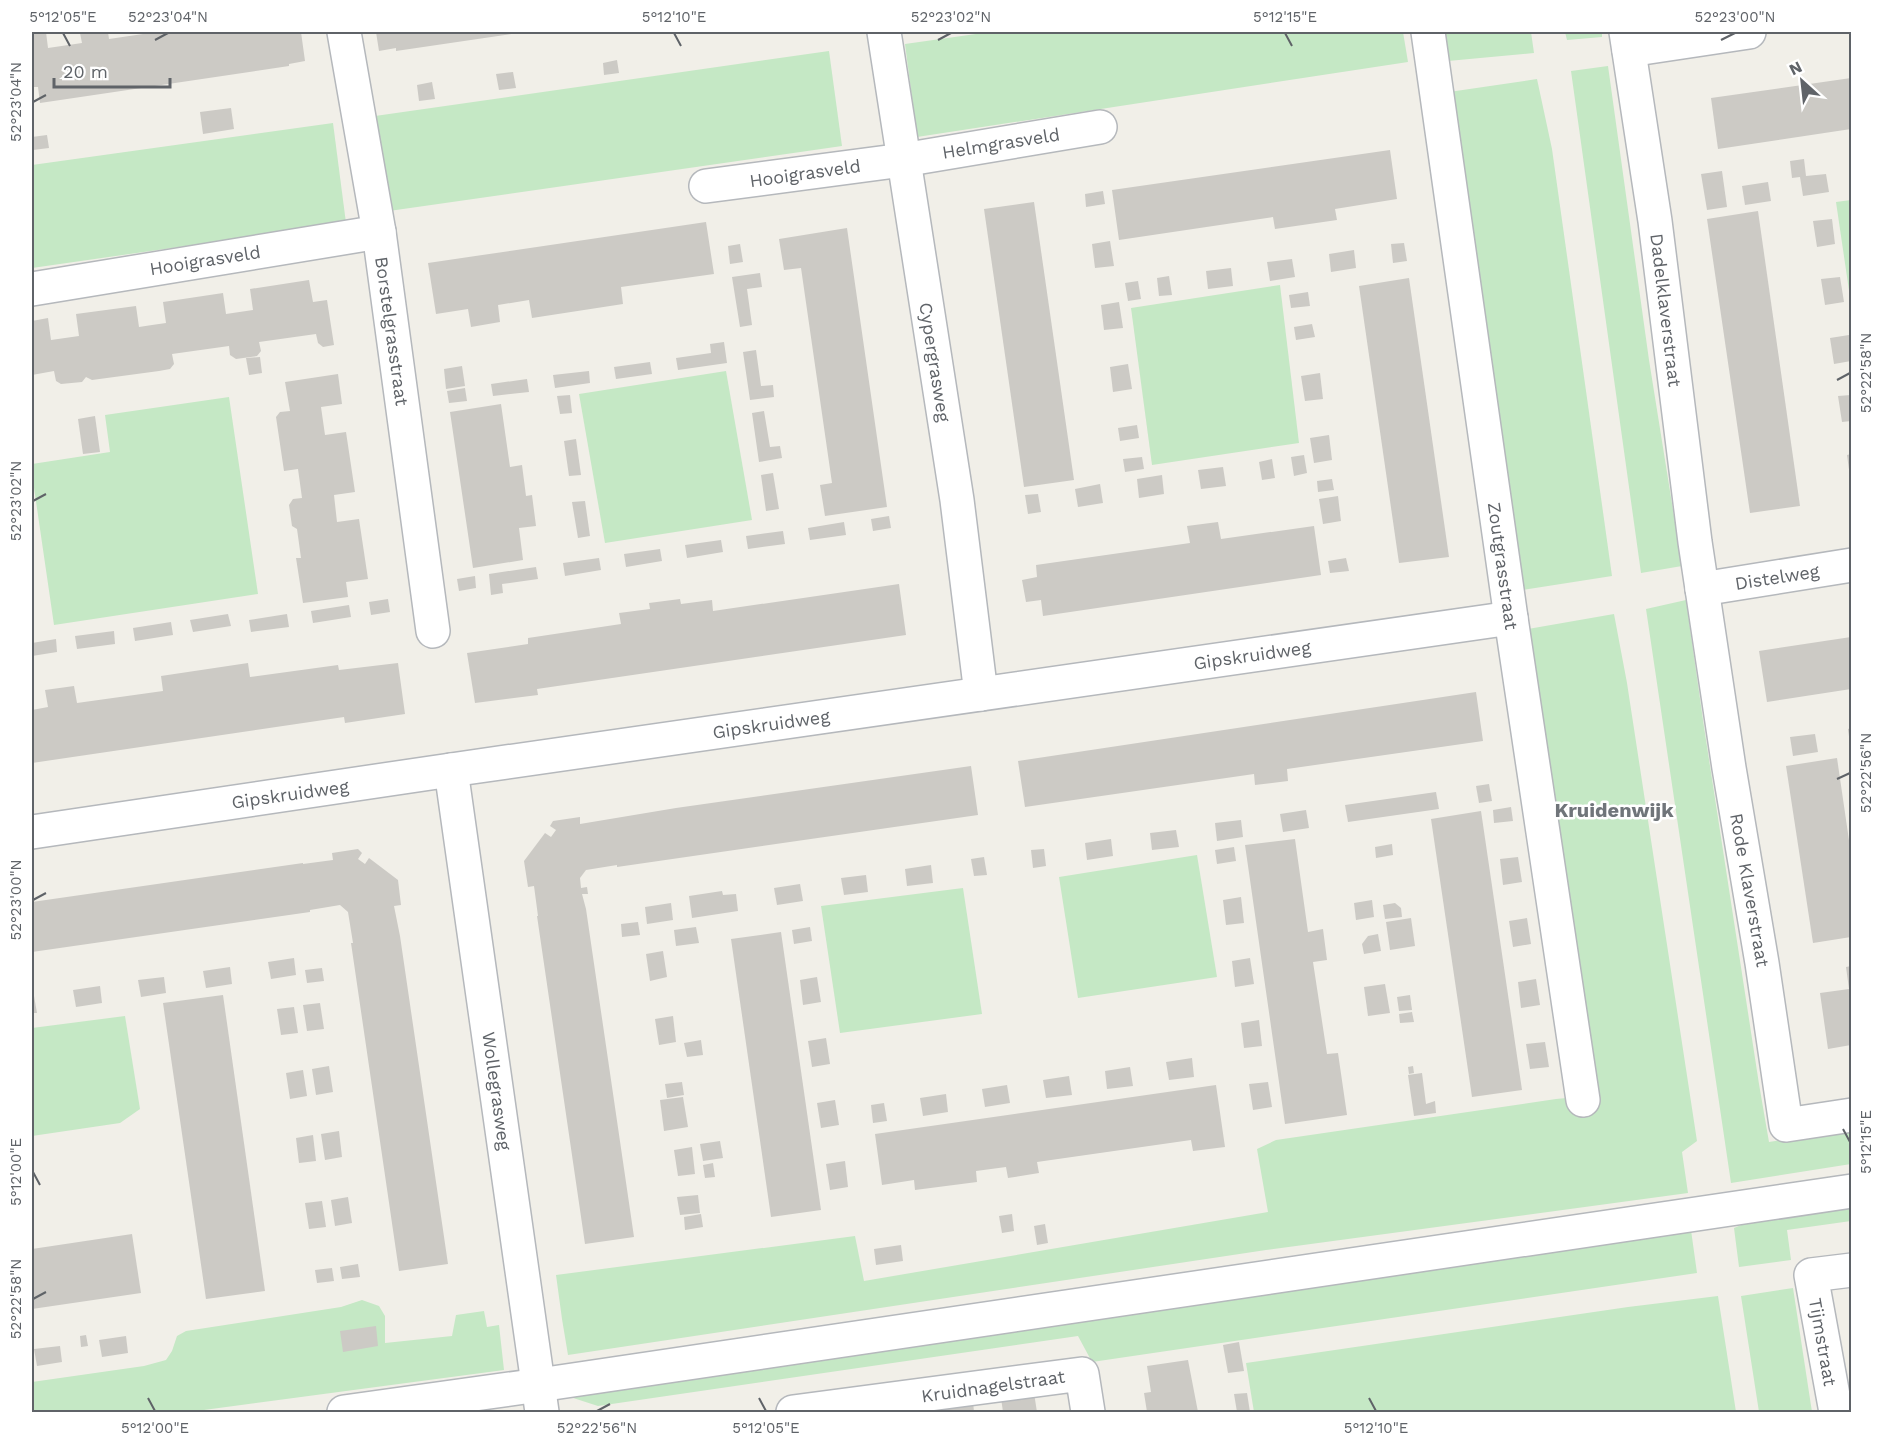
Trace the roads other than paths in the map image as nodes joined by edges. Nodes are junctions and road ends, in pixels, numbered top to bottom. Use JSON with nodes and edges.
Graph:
{"nodes":[{"id":1,"x":344,"y":32,"type":"edge"},
{"id":2,"x":884,"y":32,"type":"edge"},
{"id":3,"x":1428,"y":32,"type":"edge"},
{"id":4,"x":1749,"y":32,"type":"edge"},
{"id":5,"x":1628,"y":41,"type":"edge"},
{"id":6,"x":1100,"y":128,"type":"dead end"},
{"id":7,"x":903,"y":159,"type":"junction"},
{"id":8,"x":706,"y":186,"type":"dead end"},
{"id":9,"x":379,"y":232,"type":"junction"},
{"id":10,"x":32,"y":289,"type":"edge"},
{"id":11,"x":1851,"y":565,"type":"edge"},
{"id":12,"x":1702,"y":589,"type":"junction"},
{"id":13,"x":1511,"y":618,"type":"junction"},
{"id":14,"x":433,"y":631,"type":"dead end"},
{"id":15,"x":981,"y":694,"type":"junction"},
{"id":16,"x":451,"y":770,"type":"junction"},
{"id":17,"x":32,"y":832,"type":"edge"},
{"id":18,"x":1583,"y":1100,"type":"dead end"},
{"id":19,"x":1851,"y":1115,"type":"edge"},
{"id":20,"x":1851,"y":1191,"type":"edge"},
{"id":21,"x":1851,"y":1270,"type":"edge"},
{"id":22,"x":541,"y":1399,"type":"edge"},
{"id":23,"x":344,"y":1413,"type":"edge"},
{"id":24,"x":793,"y":1413,"type":"edge"},
{"id":25,"x":1088,"y":1413,"type":"edge"},
{"id":26,"x":1836,"y":1413,"type":"edge"}],
"edges":[{"from":1,"to":9,"type":"street","name":"Borstelgrasstraat"},
{"from":2,"to":7,"type":"street","name":"Cypergrasweg"},
{"from":3,"to":13,"type":"street","name":"Zoutgrasstraat"},
{"from":4,"to":5,"type":"street"},
{"from":5,"to":12,"type":"street","name":"Dadelklaverstraat"},
{"from":6,"to":7,"type":"street","name":"Helmgrasveld"},
{"from":7,"to":8,"type":"street","name":"Hooigrasveld"},
{"from":7,"to":15,"type":"street","name":"Cypergrasweg"},
{"from":9,"to":10,"type":"street","name":"Hooigrasveld"},
{"from":9,"to":14,"type":"street","name":"Borstelgrasstraat"},
{"from":11,"to":12,"type":"street","name":"Distelweg"},
{"from":12,"to":19,"type":"street","name":"Rode Klaverstraat"},
{"from":13,"to":15,"type":"street","name":"Gipskruidweg"},
{"from":13,"to":18,"type":"street","name":"Zoutgrasstraat"},
{"from":15,"to":16,"type":"street","name":"Gipskruidweg"},
{"from":16,"to":17,"type":"street","name":"Gipskruidweg"},
{"from":16,"to":22,"type":"street","name":"Wollegrasweg"},
{"from":20,"to":22,"type":"street"},
{"from":21,"to":26,"type":"street","name":"Tijmstraat"},
{"from":22,"to":23,"type":"street"},
{"from":24,"to":25,"type":"street","name":"Kruidnagelstraat"}]}
